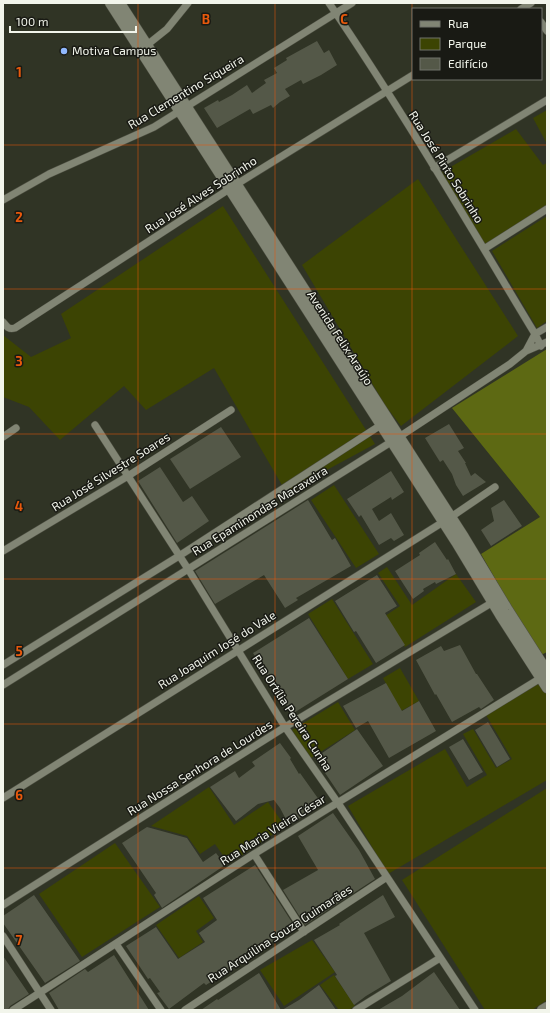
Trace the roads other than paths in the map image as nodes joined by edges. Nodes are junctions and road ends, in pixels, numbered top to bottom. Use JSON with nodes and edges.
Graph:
{"nodes":[{"id":1,"x":110,"y":3,"type":"edge"},
{"id":2,"x":120,"y":3,"type":"edge"},
{"id":3,"x":188,"y":3,"type":"edge"},
{"id":4,"x":329,"y":3,"type":"edge"},
{"id":5,"x":352,"y":3,"type":"edge"},
{"id":6,"x":336,"y":13,"type":"junction"},
{"id":7,"x":147,"y":45,"type":"junction"},
{"id":8,"x":412,"y":76,"type":"edge"},
{"id":9,"x":386,"y":91,"type":"junction"},
{"id":10,"x":547,"y":100,"type":"edge"},
{"id":11,"x":183,"y":109,"type":"junction"},
{"id":12,"x":434,"y":168,"type":"junction"},
{"id":13,"x":233,"y":186,"type":"junction"},
{"id":14,"x":3,"y":200,"type":"edge"},
{"id":15,"x":547,"y":209,"type":"edge"},
{"id":16,"x":484,"y":249,"type":"junction"},
{"id":17,"x":3,"y":322,"type":"edge"},
{"id":18,"x":547,"y":327,"type":"edge"},
{"id":19,"x":536,"y":334,"type":"junction"},
{"id":20,"x":544,"y":344,"type":"edge"},
{"id":21,"x":526,"y":351,"type":"junction"},
{"id":22,"x":230,"y":410,"type":"dead end"},
{"id":23,"x":384,"y":423,"type":"junction"},
{"id":24,"x":95,"y":425,"type":"dead end"},
{"id":25,"x":16,"y":428,"type":"dead end"},
{"id":26,"x":3,"y":436,"type":"edge"},
{"id":27,"x":395,"y":439,"type":"junction"},
{"id":28,"x":128,"y":476,"type":"junction"},
{"id":29,"x":495,"y":487,"type":"dead end"},
{"id":30,"x":447,"y":520,"type":"junction"},
{"id":31,"x":3,"y":551,"type":"edge"},
{"id":32,"x":179,"y":556,"type":"junction"},
{"id":33,"x":188,"y":569,"type":"junction"},
{"id":34,"x":493,"y":602,"type":"junction"},
{"id":35,"x":238,"y":650,"type":"junction"},
{"id":36,"x":3,"y":665,"type":"edge"},
{"id":37,"x":545,"y":675,"type":"edge"},
{"id":38,"x":3,"y":685,"type":"edge"},
{"id":39,"x":547,"y":688,"type":"edge"},
{"id":40,"x":285,"y":727,"type":"junction"},
{"id":41,"x":3,"y":798,"type":"edge"},
{"id":42,"x":338,"y":803,"type":"junction"},
{"id":43,"x":254,"y":854,"type":"junction"},
{"id":44,"x":387,"y":877,"type":"junction"},
{"id":45,"x":3,"y":905,"type":"edge"},
{"id":46,"x":304,"y":932,"type":"junction"},
{"id":47,"x":3,"y":936,"type":"edge"},
{"id":48,"x":116,"y":944,"type":"junction"},
{"id":49,"x":440,"y":958,"type":"junction"},
{"id":50,"x":39,"y":992,"type":"junction"},
{"id":51,"x":547,"y":1007,"type":"edge"},
{"id":52,"x":13,"y":1010,"type":"edge"},
{"id":53,"x":51,"y":1010,"type":"edge"},
{"id":54,"x":161,"y":1010,"type":"edge"},
{"id":55,"x":185,"y":1010,"type":"edge"},
{"id":56,"x":356,"y":1010,"type":"edge"},
{"id":57,"x":475,"y":1010,"type":"edge"},
{"id":58,"x":542,"y":1010,"type":"edge"}],
"edges":[{"from":1,"to":11,"type":"main road","name":"Avenida Felix Araújo"},
{"from":2,"to":7,"type":"main road","name":"Avenida Felix Araújo"},
{"from":3,"to":7,"type":"street"},
{"from":4,"to":6,"type":"street","name":"Rua José Pinto Sobrinho"},
{"from":5,"to":6,"type":"street","name":"Rua Clementino Siqueira"},
{"from":6,"to":9,"type":"street","name":"Rua José Pinto Sobrinho"},
{"from":6,"to":11,"type":"street","name":"Rua Clementino Siqueira"},
{"from":7,"to":11,"type":"main road","name":"Avenida Felix Araújo"},
{"from":8,"to":9,"type":"street","name":"Rua José Alves Sobrinho"},
{"from":9,"to":12,"type":"street","name":"Rua José Pinto Sobrinho"},
{"from":9,"to":13,"type":"street","name":"Rua José Alves Sobrinho"},
{"from":10,"to":12,"type":"street"},
{"from":11,"to":13,"type":"main road","name":"Avenida Felix Araújo"},
{"from":11,"to":14,"type":"street","name":"Rua Clementino Siqueira"},
{"from":12,"to":16,"type":"street","name":"Rua José Pinto Sobrinho"},
{"from":13,"to":17,"type":"street","name":"Rua José Alves Sobrinho"},
{"from":13,"to":23,"type":"main road","name":"Avenida Felix Araújo"},
{"from":15,"to":16,"type":"street"},
{"from":16,"to":19,"type":"street","name":"Rua José Pinto Sobrinho"},
{"from":18,"to":19,"type":"street","name":"Rua Epaminondas Macaxeira"},
{"from":19,"to":20,"type":"street","name":"Rua José Pinto Sobrinho"},
{"from":19,"to":21,"type":"street","name":"Rua Epaminondas Macaxeira"},
{"from":20,"to":21,"type":"street","name":"Rua Epaminondas Macaxeira"},
{"from":21,"to":27,"type":"street","name":"Rua Epaminondas Macaxeira"},
{"from":22,"to":28,"type":"street","name":"Rua José Silvestre Soares"},
{"from":23,"to":27,"type":"main road","name":"Avenida Felix Araújo"},
{"from":23,"to":32,"type":"street","name":"Rua Epaminondas Macaxeira"},
{"from":24,"to":28,"type":"street","name":"Rua Ortília Pereira Cunha"},
{"from":25,"to":26,"type":"street"},
{"from":27,"to":30,"type":"main road","name":"Avenida Felix Araújo"},
{"from":27,"to":33,"type":"street","name":"Rua Epaminondas Macaxeira"},
{"from":28,"to":31,"type":"street","name":"Rua José Silvestre Soares"},
{"from":28,"to":32,"type":"street","name":"Rua Ortília Pereira Cunha"},
{"from":29,"to":30,"type":"street","name":"Rua Joaquim José do Vale"},
{"from":30,"to":34,"type":"main road","name":"Avenida Felix Araújo"},
{"from":30,"to":35,"type":"street","name":"Rua Joaquim José do Vale"},
{"from":30,"to":37,"type":"main road","name":"Avenida Felix Araújo"},
{"from":32,"to":33,"type":"street","name":"Rua Ortília Pereira Cunha"},
{"from":32,"to":36,"type":"street","name":"Rua Epaminondas Macaxeira"},
{"from":33,"to":35,"type":"street","name":"Rua Ortília Pereira Cunha"},
{"from":33,"to":38,"type":"street","name":"Rua Epaminondas Macaxeira"},
{"from":34,"to":37,"type":"main road","name":"Avenida Felix Araújo"},
{"from":34,"to":40,"type":"street","name":"Rua Nossa Senhora de Lourdes"},
{"from":35,"to":40,"type":"street","name":"Rua Ortília Pereira Cunha"},
{"from":35,"to":41,"type":"street","name":"Rua Joaquim José do Vale"},
{"from":37,"to":39,"type":"main road","name":"Avenida Felix Araújo"},
{"from":37,"to":42,"type":"street","name":"Rua Maria Vieira César"},
{"from":40,"to":42,"type":"street","name":"Rua Ortília Pereira Cunha"},
{"from":40,"to":45,"type":"street","name":"Rua Nossa Senhora de Lourdes"},
{"from":42,"to":43,"type":"street","name":"Rua Maria Vieira César"},
{"from":42,"to":44,"type":"street","name":"Rua Ortília Pereira Cunha"},
{"from":43,"to":46,"type":"street"},
{"from":43,"to":48,"type":"street","name":"Rua Maria Vieira César"},
{"from":44,"to":46,"type":"street","name":"Rua Arquilina Souza Guimarães"},
{"from":44,"to":49,"type":"street","name":"Rua Ortília Pereira Cunha"},
{"from":46,"to":55,"type":"street","name":"Rua Arquilina Souza Guimarães"},
{"from":47,"to":50,"type":"street"},
{"from":48,"to":50,"type":"street","name":"Rua Maria Vieira César"},
{"from":48,"to":54,"type":"street"},
{"from":49,"to":56,"type":"street"},
{"from":49,"to":57,"type":"street","name":"Rua Ortília Pereira Cunha"},
{"from":50,"to":52,"type":"street","name":"Rua Maria Vieira César"},
{"from":50,"to":53,"type":"street"},
{"from":51,"to":58,"type":"main road"}]}
